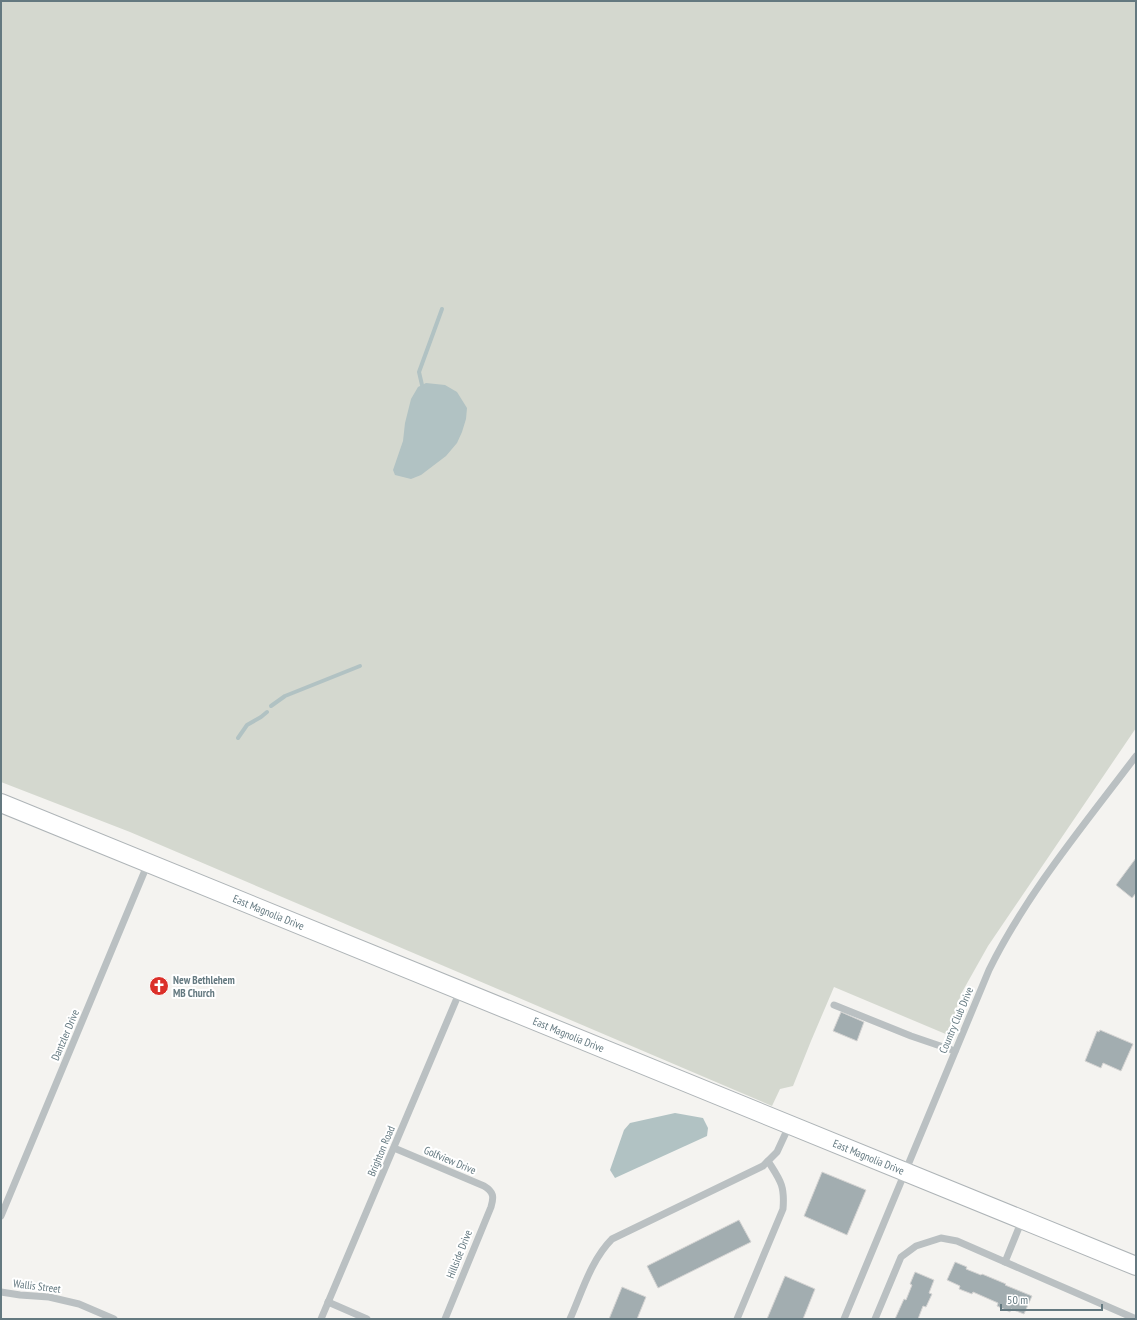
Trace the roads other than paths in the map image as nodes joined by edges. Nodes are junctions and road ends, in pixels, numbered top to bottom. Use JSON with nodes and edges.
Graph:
{"nodes":[{"id":1,"x":1136,"y":756,"type":"edge"},
{"id":2,"x":1,"y":803,"type":"edge"},
{"id":3,"x":148,"y":863,"type":"junction"},
{"id":4,"x":460,"y":991,"type":"junction"},
{"id":5,"x":834,"y":1005,"type":"dead end"},
{"id":6,"x":955,"y":1051,"type":"junction"},
{"id":7,"x":790,"y":1126,"type":"junction"},
{"id":8,"x":394,"y":1148,"type":"junction"},
{"id":9,"x":768,"y":1161,"type":"junction"},
{"id":10,"x":906,"y":1173,"type":"junction"},
{"id":11,"x":494,"y":1198,"type":"joint"},
{"id":12,"x":1,"y":1216,"type":"edge"},
{"id":13,"x":1022,"y":1220,"type":"junction"},
{"id":14,"x":1005,"y":1262,"type":"junction"},
{"id":15,"x":1136,"y":1266,"type":"edge"},
{"id":16,"x":1,"y":1292,"type":"edge"},
{"id":17,"x":328,"y":1302,"type":"junction"},
{"id":18,"x":114,"y":1319,"type":"edge"},
{"id":19,"x":321,"y":1319,"type":"edge"},
{"id":20,"x":367,"y":1319,"type":"edge"},
{"id":21,"x":444,"y":1319,"type":"edge"},
{"id":22,"x":570,"y":1319,"type":"edge"},
{"id":23,"x":737,"y":1319,"type":"edge"},
{"id":24,"x":844,"y":1319,"type":"edge"},
{"id":25,"x":875,"y":1319,"type":"edge"},
{"id":26,"x":1136,"y":1319,"type":"edge"}],
"edges":[{"from":1,"to":6,"type":"street","name":"Country Club Drive"},
{"from":2,"to":3,"type":"main road","name":"East Magnolia Drive"},
{"from":3,"to":4,"type":"main road","name":"East Magnolia Drive"},
{"from":3,"to":12,"type":"street","name":"Dantzler Drive"},
{"from":4,"to":7,"type":"main road","name":"East Magnolia Drive"},
{"from":4,"to":8,"type":"street","name":"Brighton Road"},
{"from":5,"to":6,"type":"street"},
{"from":6,"to":10,"type":"street","name":"Country Club Drive"},
{"from":7,"to":9,"type":"street"},
{"from":7,"to":10,"type":"main road","name":"East Magnolia Drive"},
{"from":8,"to":11,"type":"street","name":"Golfview Drive"},
{"from":8,"to":17,"type":"street","name":"Brighton Road"},
{"from":9,"to":22,"type":"street"},
{"from":9,"to":23,"type":"street"},
{"from":10,"to":13,"type":"main road","name":"East Magnolia Drive"},
{"from":10,"to":24,"type":"street","name":"Country Club Drive"},
{"from":11,"to":21,"type":"street","name":"Hillside Drive"},
{"from":13,"to":14,"type":"street"},
{"from":13,"to":15,"type":"main road","name":"East Magnolia Drive"},
{"from":14,"to":25,"type":"street"},
{"from":14,"to":26,"type":"street"},
{"from":16,"to":18,"type":"street","name":"Wallis Street"},
{"from":17,"to":19,"type":"street","name":"Brighton Road"},
{"from":17,"to":20,"type":"street"}]}
